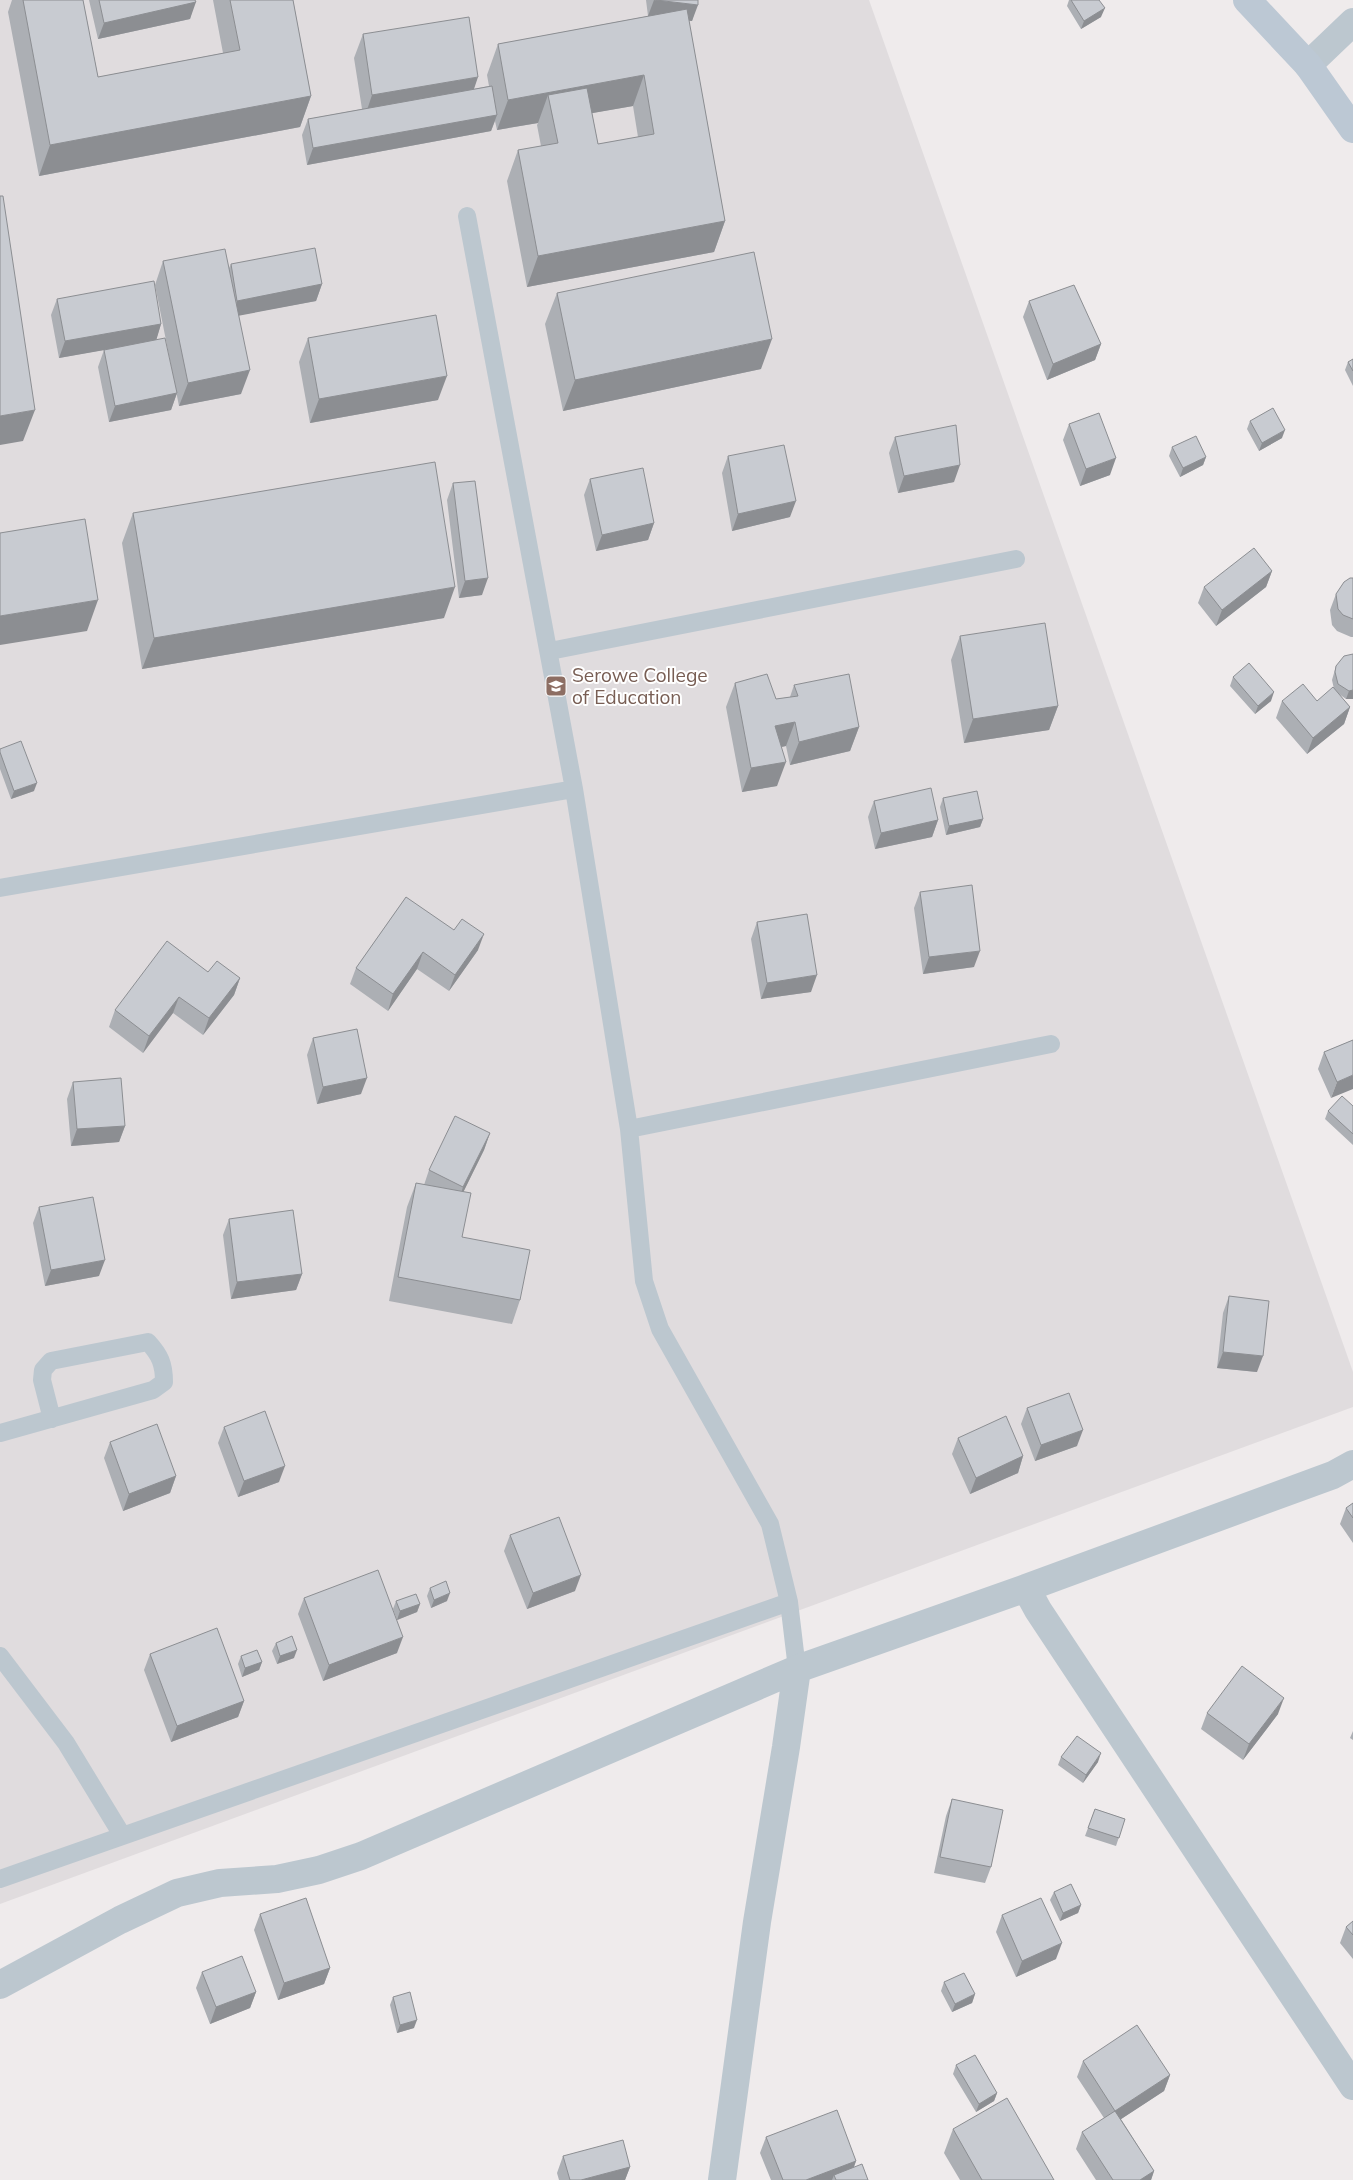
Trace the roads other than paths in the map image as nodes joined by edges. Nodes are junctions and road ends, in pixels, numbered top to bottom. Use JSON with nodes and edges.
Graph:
{"nodes":[{"id":1,"x":1247,"y":0,"type":"edge"},
{"id":2,"x":1353,"y":22,"type":"edge"},
{"id":3,"x":1308,"y":65,"type":"junction"},
{"id":4,"x":1353,"y":129,"type":"edge"},
{"id":5,"x":467,"y":216,"type":"dead end"},
{"id":6,"x":1016,"y":559,"type":"dead end"},
{"id":7,"x":550,"y":651,"type":"junction"},
{"id":8,"x":574,"y":789,"type":"junction"},
{"id":9,"x":0,"y":888,"type":"edge"},
{"id":10,"x":1051,"y":1044,"type":"dead end"},
{"id":11,"x":629,"y":1129,"type":"junction"},
{"id":12,"x":52,"y":1419,"type":"junction"},
{"id":13,"x":0,"y":1434,"type":"edge"},
{"id":14,"x":1353,"y":1464,"type":"edge"},
{"id":15,"x":1026,"y":1588,"type":"junction"},
{"id":16,"x":789,"y":1602,"type":"junction"},
{"id":17,"x":0,"y":1656,"type":"edge"},
{"id":18,"x":796,"y":1669,"type":"junction"},
{"id":19,"x":122,"y":1835,"type":"junction"},
{"id":20,"x":0,"y":1879,"type":"edge"},
{"id":21,"x":0,"y":1985,"type":"edge"},
{"id":22,"x":1353,"y":2086,"type":"edge"},
{"id":23,"x":722,"y":2180,"type":"edge"}],
"edges":[{"from":1,"to":3,"type":"street"},
{"from":2,"to":3,"type":"street"},
{"from":3,"to":4,"type":"street"},
{"from":5,"to":7,"type":"lane"},
{"from":6,"to":7,"type":"lane"},
{"from":7,"to":8,"type":"lane"},
{"from":8,"to":9,"type":"lane"},
{"from":8,"to":11,"type":"lane"},
{"from":10,"to":11,"type":"lane"},
{"from":11,"to":16,"type":"lane"},
{"from":12,"to":12,"type":"lane"},
{"from":12,"to":13,"type":"lane"},
{"from":14,"to":15,"type":"street"},
{"from":15,"to":18,"type":"street"},
{"from":15,"to":22,"type":"street"},
{"from":16,"to":18,"type":"lane"},
{"from":16,"to":19,"type":"lane"},
{"from":17,"to":19,"type":"lane"},
{"from":18,"to":21,"type":"street"},
{"from":18,"to":23,"type":"street"},
{"from":19,"to":20,"type":"lane"}]}
